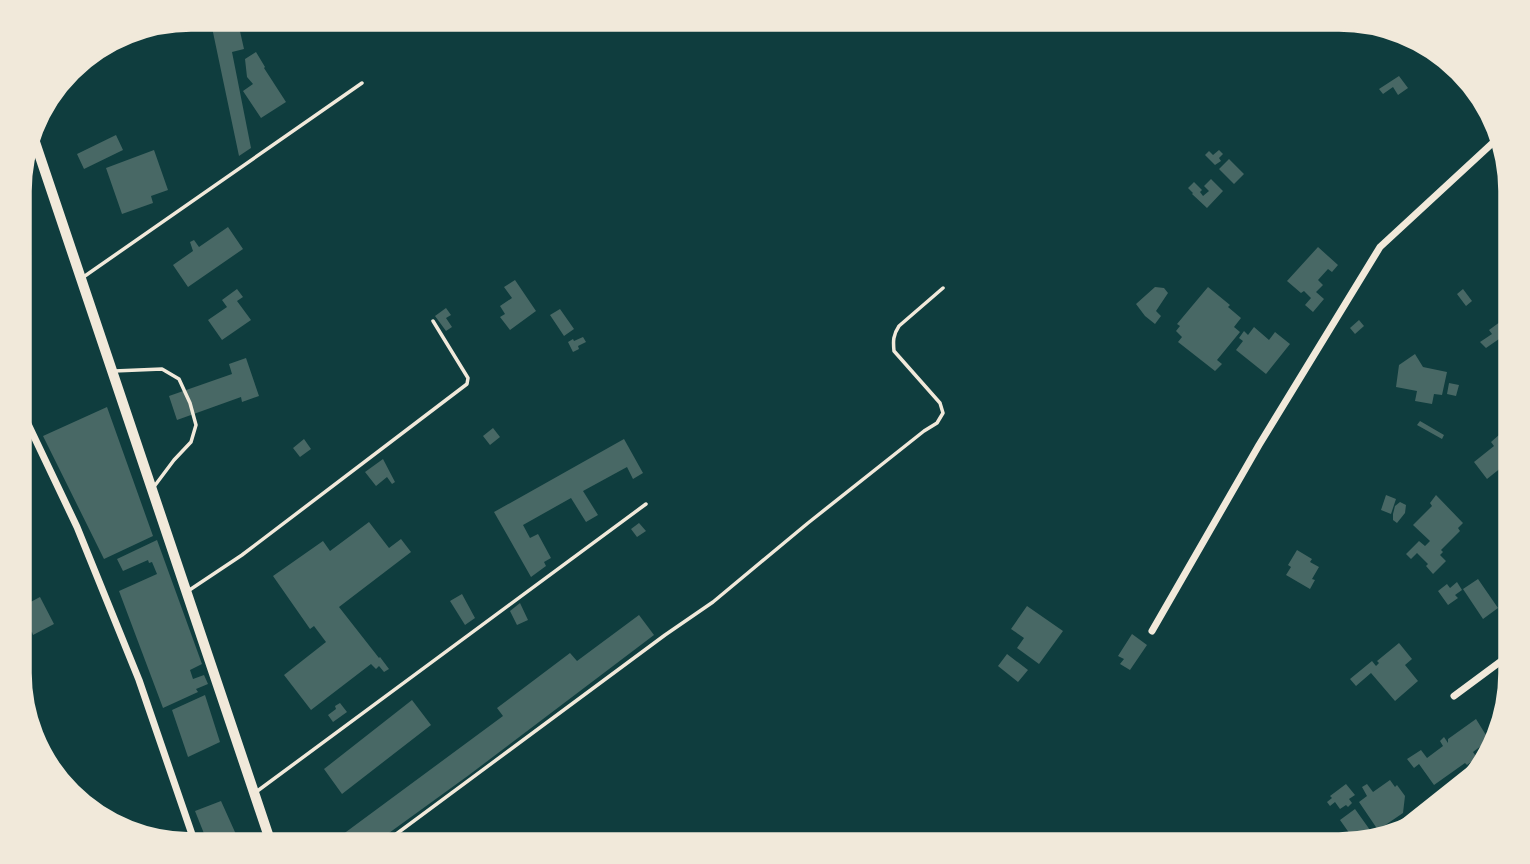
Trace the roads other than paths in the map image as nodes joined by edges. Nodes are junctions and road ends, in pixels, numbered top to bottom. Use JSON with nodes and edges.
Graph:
{"nodes":[{"id":1,"x":362,"y":83,"type":"dead end"},
{"id":2,"x":1493,"y":143,"type":"edge"},
{"id":3,"x":36,"y":145,"type":"edge"},
{"id":4,"x":81,"y":280,"type":"junction"},
{"id":5,"x":943,"y":288,"type":"dead end"},
{"id":6,"x":433,"y":321,"type":"dead end"},
{"id":7,"x":111,"y":371,"type":"junction"},
{"id":8,"x":30,"y":428,"type":"edge"},
{"id":9,"x":152,"y":490,"type":"junction"},
{"id":10,"x":646,"y":504,"type":"dead end"},
{"id":11,"x":186,"y":593,"type":"junction"},
{"id":12,"x":1152,"y":631,"type":"dead end"},
{"id":13,"x":1500,"y":662,"type":"edge"},
{"id":14,"x":1454,"y":696,"type":"dead end"},
{"id":15,"x":1464,"y":775,"type":"edge"},
{"id":16,"x":254,"y":793,"type":"junction"},
{"id":17,"x":1411,"y":817,"type":"edge"},
{"id":18,"x":192,"y":834,"type":"edge"},
{"id":19,"x":268,"y":834,"type":"edge"},
{"id":20,"x":396,"y":834,"type":"edge"}],
"edges":[{"from":1,"to":4,"type":"lane"},
{"from":2,"to":12,"type":"street"},
{"from":3,"to":4,"type":"street"},
{"from":4,"to":7,"type":"street"},
{"from":5,"to":20,"type":"lane"},
{"from":6,"to":11,"type":"lane"},
{"from":7,"to":9,"type":"street"},
{"from":7,"to":9,"type":"lane"},
{"from":8,"to":18,"type":"street"},
{"from":9,"to":11,"type":"street"},
{"from":10,"to":16,"type":"lane"},
{"from":11,"to":16,"type":"street"},
{"from":13,"to":14,"type":"street"},
{"from":15,"to":17,"type":"street"},
{"from":16,"to":19,"type":"street"}]}
